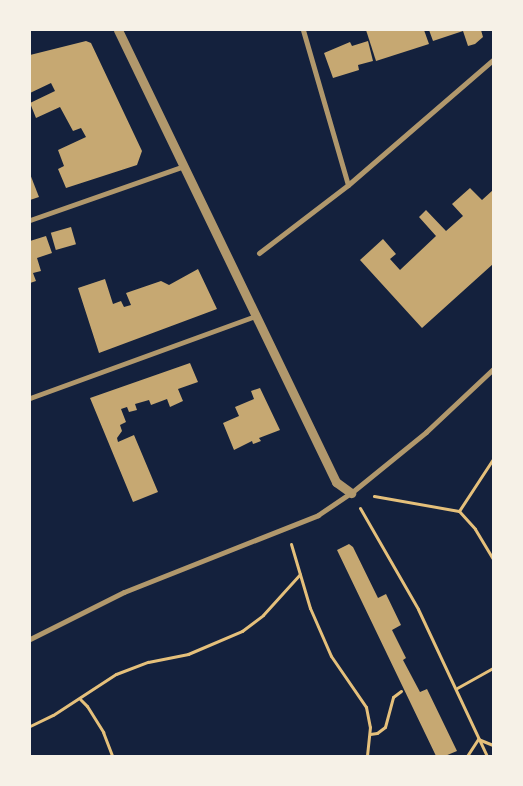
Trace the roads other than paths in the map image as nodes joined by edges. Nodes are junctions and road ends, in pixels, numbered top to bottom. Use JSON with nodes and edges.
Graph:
{"nodes":[{"id":1,"x":118,"y":30,"type":"edge"},
{"id":2,"x":303,"y":30,"type":"edge"},
{"id":3,"x":493,"y":60,"type":"edge"},
{"id":4,"x":185,"y":166,"type":"junction"},
{"id":5,"x":348,"y":184,"type":"junction"},
{"id":6,"x":30,"y":220,"type":"edge"},
{"id":7,"x":259,"y":253,"type":"dead end"},
{"id":8,"x":255,"y":316,"type":"junction"},
{"id":9,"x":493,"y":369,"type":"edge"},
{"id":10,"x":30,"y":398,"type":"edge"},
{"id":11,"x":351,"y":493,"type":"junction"},
{"id":12,"x":30,"y":639,"type":"edge"}],
"edges":[{"from":1,"to":4,"type":"street"},
{"from":2,"to":5,"type":"street"},
{"from":3,"to":5,"type":"street"},
{"from":4,"to":6,"type":"street"},
{"from":4,"to":8,"type":"street"},
{"from":5,"to":7,"type":"street"},
{"from":8,"to":10,"type":"street"},
{"from":8,"to":11,"type":"street"},
{"from":9,"to":11,"type":"street"},
{"from":11,"to":12,"type":"street"}]}
